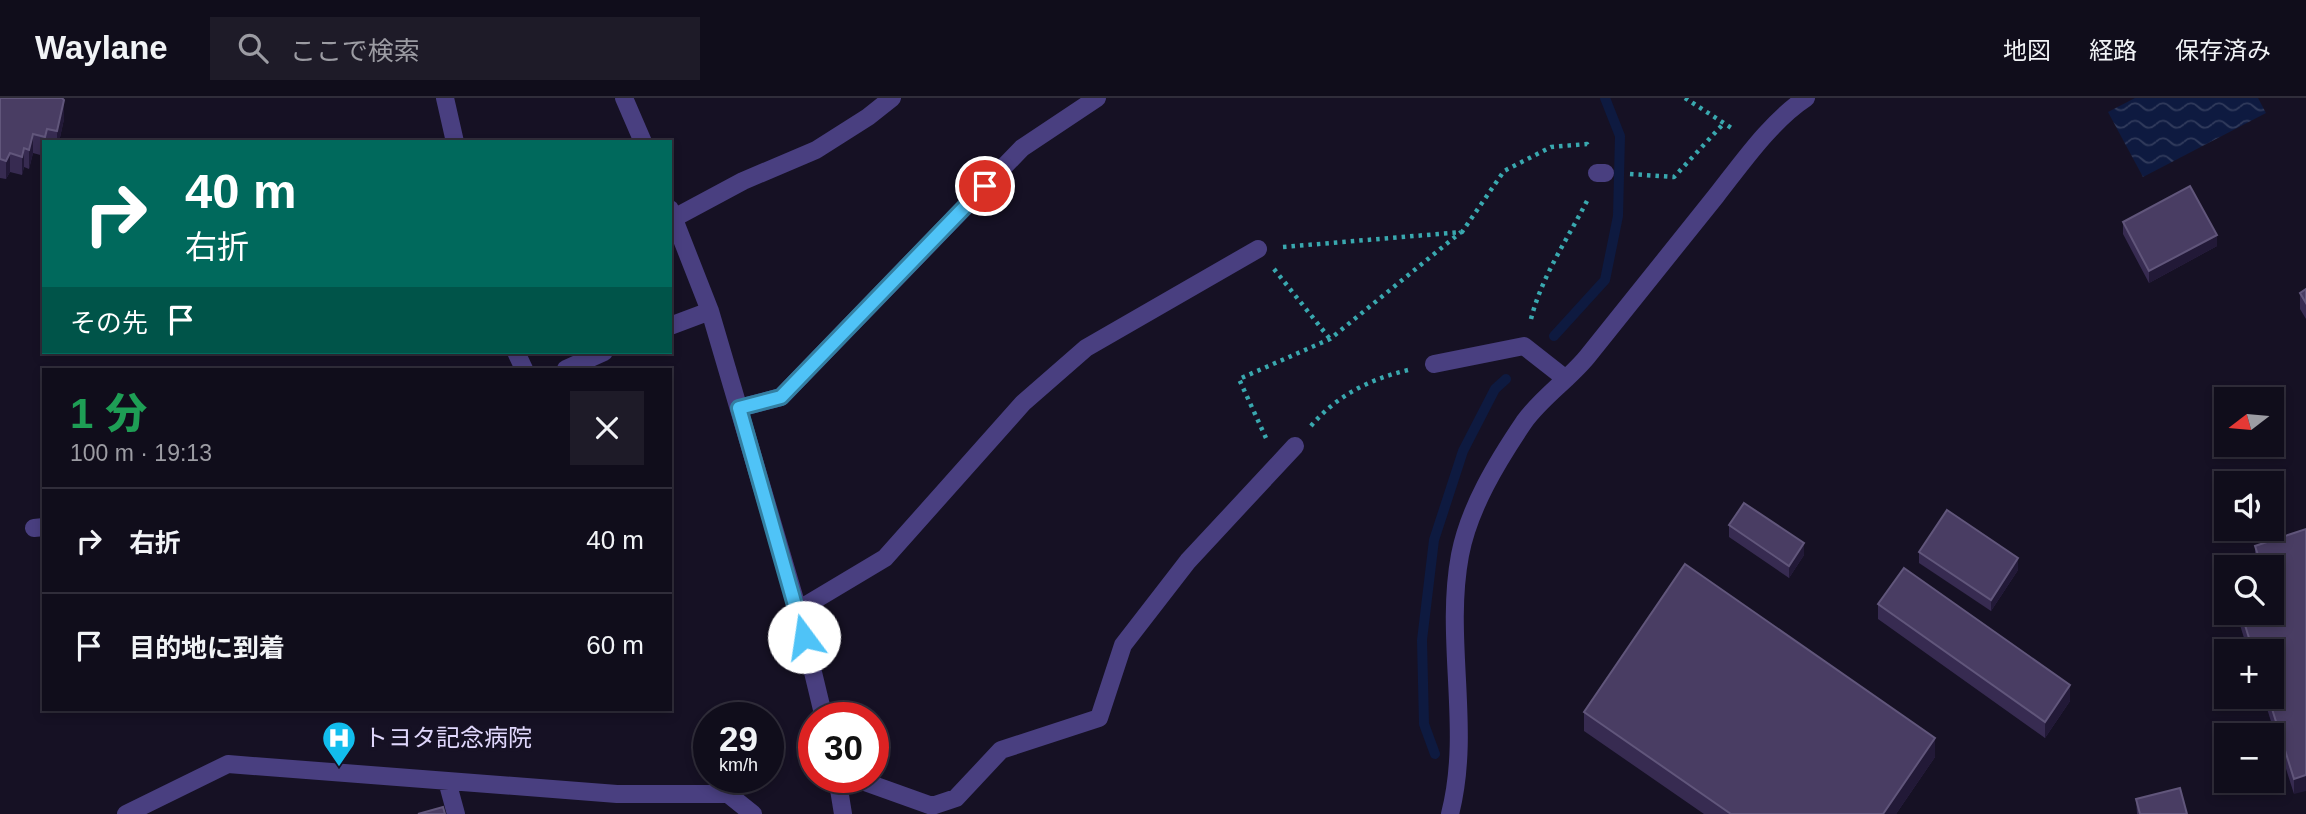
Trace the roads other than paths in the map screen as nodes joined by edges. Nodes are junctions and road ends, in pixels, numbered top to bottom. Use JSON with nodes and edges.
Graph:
{"nodes":[{"id":1,"x":445,"y":98,"type":"edge"},
{"id":2,"x":624,"y":98,"type":"edge"},
{"id":3,"x":892,"y":98,"type":"edge"},
{"id":4,"x":1097,"y":98,"type":"edge"},
{"id":5,"x":1806,"y":98,"type":"edge"},
{"id":6,"x":455,"y":140,"type":"edge"},
{"id":7,"x":642,"y":140,"type":"edge"},
{"id":8,"x":672,"y":213,"type":"edge"},
{"id":9,"x":1258,"y":249,"type":"road end"},
{"id":10,"x":710,"y":311,"type":"junction"},
{"id":11,"x":672,"y":325,"type":"edge"},
{"id":12,"x":600,"y":354,"type":"edge"},
{"id":13,"x":1434,"y":364,"type":"road end"},
{"id":14,"x":568,"y":368,"type":"edge"},
{"id":15,"x":1566,"y":379,"type":"junction"},
{"id":16,"x":739,"y":408,"type":"junction"},
{"id":17,"x":1295,"y":446,"type":"road end"},
{"id":18,"x":798,"y":610,"type":"junction"},
{"id":19,"x":820,"y":702,"type":"edge"},
{"id":20,"x":447,"y":780,"type":"junction"},
{"id":21,"x":889,"y":791,"type":"edge"},
{"id":22,"x":840,"y":793,"type":"edge"},
{"id":23,"x":129,"y":813,"type":"edge"},
{"id":24,"x":456,"y":814,"type":"edge"},
{"id":25,"x":753,"y":814,"type":"edge"},
{"id":26,"x":844,"y":814,"type":"edge"},
{"id":27,"x":1450,"y":814,"type":"edge"}],
"edges":[{"from":1,"to":6,"type":"street"},
{"from":2,"to":7,"type":"street"},
{"from":3,"to":8,"type":"street"},
{"from":4,"to":16,"type":"street"},
{"from":5,"to":15,"type":"street"},
{"from":8,"to":10,"type":"street"},
{"from":9,"to":18,"type":"street"},
{"from":10,"to":11,"type":"street"},
{"from":10,"to":16,"type":"street"},
{"from":12,"to":14,"type":"street"},
{"from":13,"to":15,"type":"street"},
{"from":15,"to":27,"type":"street"},
{"from":16,"to":18,"type":"street"},
{"from":17,"to":21,"type":"street"},
{"from":18,"to":19,"type":"street"},
{"from":20,"to":23,"type":"street"},
{"from":20,"to":24,"type":"street"},
{"from":20,"to":25,"type":"street"},
{"from":22,"to":26,"type":"street"}]}
